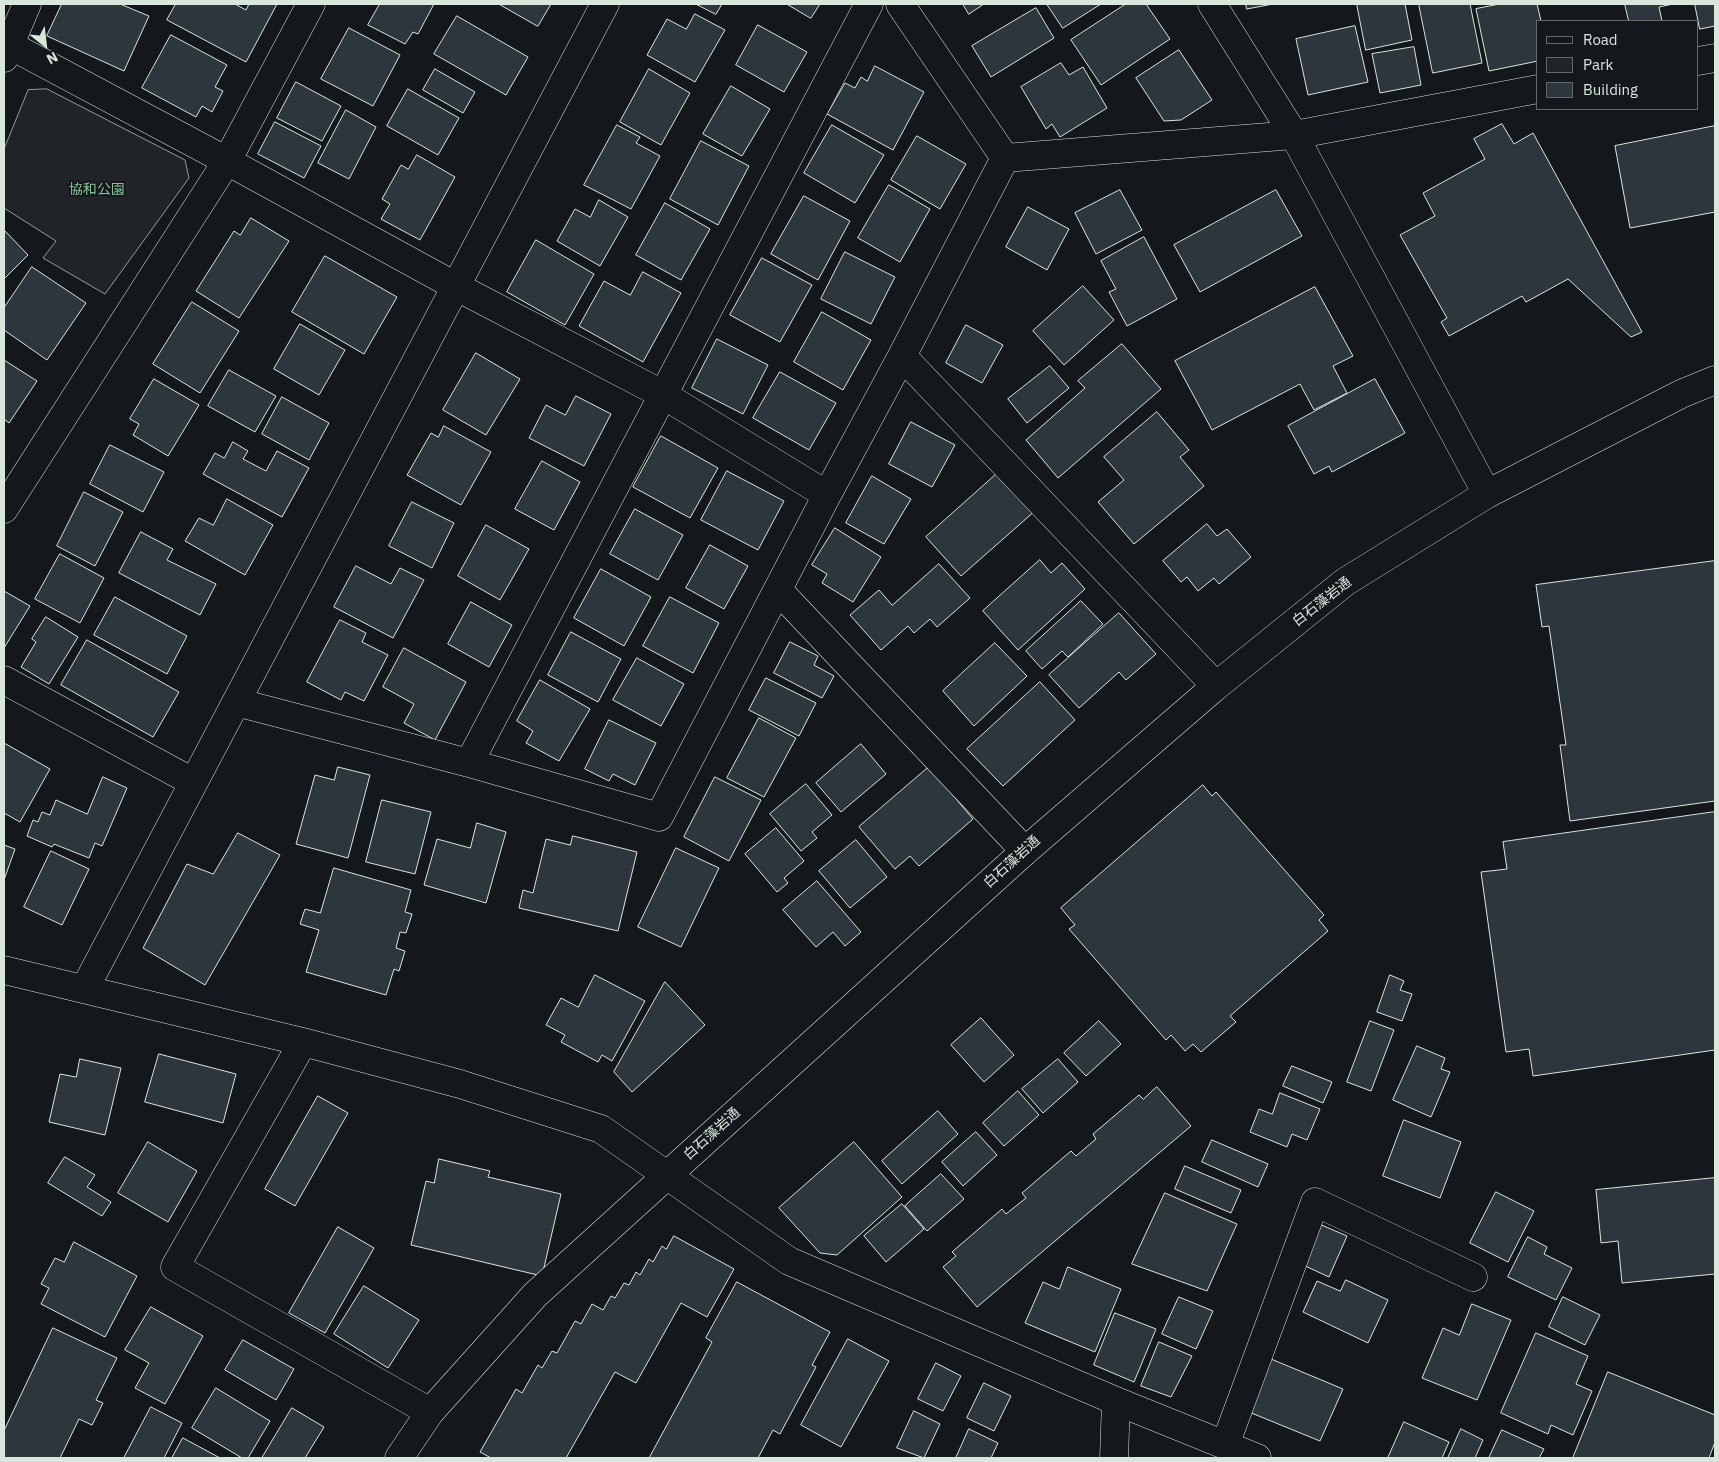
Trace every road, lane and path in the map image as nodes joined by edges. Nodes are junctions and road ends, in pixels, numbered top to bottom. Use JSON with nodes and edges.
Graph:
{"nodes":[{"id":1,"x":27,"y":4,"type":"edge"},
{"id":2,"x":311,"y":4,"type":"edge"},
{"id":3,"x":605,"y":4,"type":"edge"},
{"id":4,"x":869,"y":4,"type":"edge"},
{"id":5,"x":900,"y":4,"type":"edge"},
{"id":6,"x":1212,"y":4,"type":"edge"},
{"id":7,"x":6,"y":48,"type":"edge"},
{"id":8,"x":1715,"y":58,"type":"edge"},
{"id":9,"x":1699,"y":61,"type":"edge"},
{"id":10,"x":1536,"y":89,"type":"edge"},
{"id":11,"x":1294,"y":135,"type":"junction"},
{"id":12,"x":1004,"y":158,"type":"junction"},
{"id":13,"x":228,"y":161,"type":"junction"},
{"id":14,"x":457,"y":288,"type":"junction"},
{"id":15,"x":902,"y":356,"type":"junction"},
{"id":16,"x":1715,"y":380,"type":"edge"},
{"id":17,"x":662,"y":394,"type":"junction"},
{"id":18,"x":1487,"y":494,"type":"junction"},
{"id":19,"x":827,"y":495,"type":"junction"},
{"id":20,"x":4,"y":509,"type":"edge"},
{"id":21,"x":779,"y":591,"type":"junction"},
{"id":22,"x":4,"y":680,"type":"edge"},
{"id":23,"x":1216,"y":686,"type":"junction"},
{"id":24,"x":236,"y":702,"type":"junction"},
{"id":25,"x":468,"y":763,"type":"junction"},
{"id":26,"x":193,"y":782,"type":"junction"},
{"id":27,"x":1025,"y":851,"type":"junction"},
{"id":28,"x":4,"y":970,"type":"edge"},
{"id":29,"x":85,"y":988,"type":"junction"},
{"id":30,"x":303,"y":1042,"type":"junction"},
{"id":31,"x":666,"y":1175,"type":"junction"},
{"id":32,"x":1473,"y":1277,"type":"dead end"},
{"id":33,"x":1116,"y":1401,"type":"junction"},
{"id":34,"x":430,"y":1412,"type":"junction"},
{"id":35,"x":1225,"y":1445,"type":"junction"},
{"id":36,"x":399,"y":1458,"type":"edge"},
{"id":37,"x":1114,"y":1458,"type":"edge"},
{"id":38,"x":1258,"y":1458,"type":"edge"}],
"edges":[{"from":1,"to":7,"type":"street"},
{"from":2,"to":13,"type":"street"},
{"from":3,"to":14,"type":"street"},
{"from":4,"to":17,"type":"street"},
{"from":5,"to":12,"type":"street"},
{"from":6,"to":11,"type":"street"},
{"from":7,"to":13,"type":"street"},
{"from":8,"to":9,"type":"street"},
{"from":10,"to":11,"type":"street"},
{"from":11,"to":12,"type":"street"},
{"from":11,"to":18,"type":"street"},
{"from":12,"to":15,"type":"street"},
{"from":13,"to":14,"type":"street"},
{"from":13,"to":20,"type":"street"},
{"from":14,"to":17,"type":"street"},
{"from":14,"to":24,"type":"street"},
{"from":15,"to":19,"type":"street"},
{"from":15,"to":23,"type":"street"},
{"from":16,"to":18,"type":"street","name":"白石藻岩通"},
{"from":17,"to":19,"type":"street"},
{"from":17,"to":25,"type":"street"},
{"from":18,"to":23,"type":"street","name":"白石藻岩通"},
{"from":19,"to":21,"type":"street"},
{"from":21,"to":25,"type":"street"},
{"from":21,"to":27,"type":"street"},
{"from":22,"to":26,"type":"street"},
{"from":23,"to":27,"type":"street","name":"白石藻岩通"},
{"from":24,"to":25,"type":"street"},
{"from":24,"to":26,"type":"street"},
{"from":26,"to":29,"type":"street"},
{"from":27,"to":31,"type":"street","name":"白石藻岩通"},
{"from":28,"to":29,"type":"street"},
{"from":29,"to":30,"type":"street"},
{"from":30,"to":31,"type":"street"},
{"from":30,"to":34,"type":"street"},
{"from":31,"to":33,"type":"street"},
{"from":31,"to":34,"type":"street","name":"白石藻岩通"},
{"from":32,"to":35,"type":"street"},
{"from":33,"to":35,"type":"street"},
{"from":33,"to":37,"type":"street"},
{"from":34,"to":36,"type":"street","name":"白石藻岩通"},
{"from":35,"to":38,"type":"street"}]}
